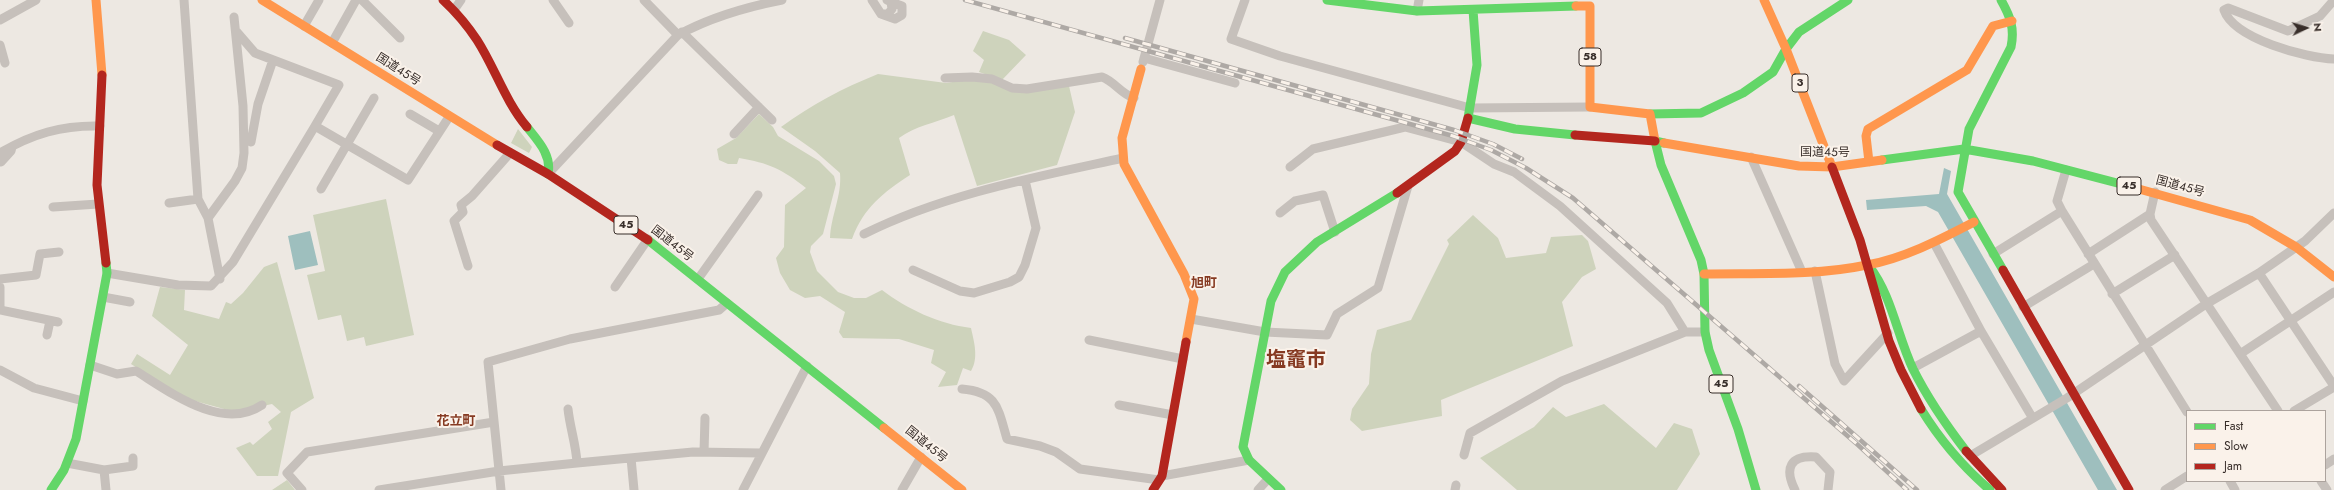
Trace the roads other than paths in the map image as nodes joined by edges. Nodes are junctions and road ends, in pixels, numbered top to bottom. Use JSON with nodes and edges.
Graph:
{"nodes":[{"id":1,"x":36,"y":0,"type":"edge"},
{"id":2,"x":96,"y":0,"type":"edge"},
{"id":3,"x":184,"y":0,"type":"edge"},
{"id":4,"x":262,"y":0,"type":"edge"},
{"id":5,"x":282,"y":0,"type":"edge"},
{"id":6,"x":319,"y":0,"type":"edge"},
{"id":7,"x":356,"y":0,"type":"edge"},
{"id":8,"x":362,"y":0,"type":"edge"},
{"id":9,"x":443,"y":0,"type":"edge"},
{"id":10,"x":462,"y":0,"type":"edge"},
{"id":11,"x":553,"y":0,"type":"edge"},
{"id":12,"x":644,"y":0,"type":"edge"},
{"id":13,"x":782,"y":0,"type":"edge"},
{"id":14,"x":872,"y":0,"type":"edge"},
{"id":15,"x":1160,"y":0,"type":"edge"},
{"id":16,"x":1245,"y":0,"type":"edge"},
{"id":17,"x":1328,"y":0,"type":"edge"},
{"id":18,"x":1419,"y":0,"type":"edge"},
{"id":19,"x":1764,"y":0,"type":"edge"},
{"id":20,"x":1848,"y":0,"type":"edge"},
{"id":21,"x":2002,"y":0,"type":"edge"},
{"id":22,"x":2334,"y":0,"type":"edge"},
{"id":23,"x":888,"y":1,"type":"edge"},
{"id":24,"x":1590,"y":3,"type":"edge"},
{"id":25,"x":278,"y":10,"type":"junction"},
{"id":26,"x":454,"y":10,"type":"junction"},
{"id":27,"x":1417,"y":10,"type":"junction"},
{"id":28,"x":1473,"y":10,"type":"junction"},
{"id":29,"x":234,"y":17,"type":"dead end"},
{"id":30,"x":0,"y":20,"type":"edge"},
{"id":31,"x":2012,"y":20,"type":"junction"},
{"id":32,"x":569,"y":23,"type":"dead end"},
{"id":33,"x":304,"y":26,"type":"junction"},
{"id":34,"x":236,"y":31,"type":"junction"},
{"id":35,"x":680,"y":33,"type":"junction"},
{"id":36,"x":400,"y":38,"type":"dead end"},
{"id":37,"x":332,"y":43,"type":"junction"},
{"id":38,"x":0,"y":45,"type":"edge"},
{"id":39,"x":1786,"y":49,"type":"junction"},
{"id":40,"x":1144,"y":58,"type":"junction"},
{"id":41,"x":2334,"y":59,"type":"edge"},
{"id":42,"x":273,"y":60,"type":"junction"},
{"id":43,"x":5,"y":63,"type":"dead end"},
{"id":44,"x":1141,"y":69,"type":"joint"},
{"id":45,"x":945,"y":78,"type":"dead end"},
{"id":46,"x":1235,"y":83,"type":"dead end"},
{"id":47,"x":374,"y":98,"type":"dead end"},
{"id":48,"x":1134,"y":98,"type":"junction"},
{"id":49,"x":758,"y":107,"type":"junction"},
{"id":50,"x":1590,"y":107,"type":"junction"},
{"id":51,"x":1470,"y":108,"type":"junction"},
{"id":52,"x":410,"y":114,"type":"dead end"},
{"id":53,"x":1650,"y":114,"type":"junction"},
{"id":54,"x":449,"y":117,"type":"junction"},
{"id":55,"x":1468,"y":118,"type":"junction"},
{"id":56,"x":772,"y":120,"type":"dead end"},
{"id":57,"x":100,"y":126,"type":"junction"},
{"id":58,"x":315,"y":126,"type":"junction"},
{"id":59,"x":439,"y":131,"type":"junction"},
{"id":60,"x":734,"y":134,"type":"dead end"},
{"id":61,"x":1655,"y":141,"type":"junction"},
{"id":62,"x":1461,"y":142,"type":"junction"},
{"id":63,"x":347,"y":144,"type":"junction"},
{"id":64,"x":1964,"y":149,"type":"junction"},
{"id":65,"x":510,"y":153,"type":"junction"},
{"id":66,"x":0,"y":157,"type":"edge"},
{"id":67,"x":1751,"y":157,"type":"junction"},
{"id":68,"x":1122,"y":158,"type":"junction"},
{"id":69,"x":244,"y":159,"type":"junction"},
{"id":70,"x":1869,"y":162,"type":"junction"},
{"id":71,"x":1290,"y":167,"type":"dead end"},
{"id":72,"x":1832,"y":167,"type":"junction"},
{"id":73,"x":2066,"y":170,"type":"junction"},
{"id":74,"x":548,"y":174,"type":"junction"},
{"id":75,"x":1026,"y":180,"type":"junction"},
{"id":76,"x":1408,"y":186,"type":"junction"},
{"id":77,"x":321,"y":189,"type":"dead end"},
{"id":78,"x":2155,"y":192,"type":"junction"},
{"id":79,"x":758,"y":195,"type":"dead end"},
{"id":80,"x":198,"y":199,"type":"junction"},
{"id":81,"x":98,"y":204,"type":"junction"},
{"id":82,"x":169,"y":204,"type":"dead end"},
{"id":83,"x":53,"y":207,"type":"dead end"},
{"id":84,"x":2062,"y":211,"type":"junction"},
{"id":85,"x":2334,"y":212,"type":"edge"},
{"id":86,"x":1280,"y":213,"type":"dead end"},
{"id":87,"x":2150,"y":214,"type":"junction"},
{"id":88,"x":208,"y":218,"type":"junction"},
{"id":89,"x":1971,"y":224,"type":"junction"},
{"id":90,"x":1335,"y":232,"type":"junction"},
{"id":91,"x":864,"y":234,"type":"dead end"},
{"id":92,"x":648,"y":239,"type":"junction"},
{"id":93,"x":1934,"y":244,"type":"junction"},
{"id":94,"x":2296,"y":247,"type":"junction"},
{"id":95,"x":59,"y":252,"type":"dead end"},
{"id":96,"x":1994,"y":254,"type":"junction"},
{"id":97,"x":2088,"y":254,"type":"junction"},
{"id":98,"x":2175,"y":255,"type":"junction"},
{"id":99,"x":2094,"y":264,"type":"junction"},
{"id":100,"x":1868,"y":265,"type":"junction"},
{"id":101,"x":468,"y":266,"type":"dead end"},
{"id":102,"x":913,"y":270,"type":"dead end"},
{"id":103,"x":1816,"y":271,"type":"junction"},
{"id":104,"x":1802,"y":272,"type":"junction"},
{"id":105,"x":106,"y":273,"type":"junction"},
{"id":106,"x":2259,"y":273,"type":"junction"},
{"id":107,"x":1704,"y":274,"type":"junction"},
{"id":108,"x":2334,"y":277,"type":"edge"},
{"id":109,"x":0,"y":279,"type":"edge"},
{"id":110,"x":220,"y":279,"type":"junction"},
{"id":111,"x":698,"y":280,"type":"junction"},
{"id":112,"x":0,"y":287,"type":"edge"},
{"id":113,"x":615,"y":287,"type":"dead end"},
{"id":114,"x":2334,"y":292,"type":"edge"},
{"id":115,"x":2112,"y":294,"type":"junction"},
{"id":116,"x":103,"y":297,"type":"junction"},
{"id":117,"x":130,"y":302,"type":"dead end"},
{"id":118,"x":727,"y":303,"type":"junction"},
{"id":119,"x":2206,"y":304,"type":"junction"},
{"id":120,"x":2023,"y":307,"type":"junction"},
{"id":121,"x":0,"y":309,"type":"edge"},
{"id":122,"x":1191,"y":319,"type":"junction"},
{"id":123,"x":2289,"y":321,"type":"junction"},
{"id":124,"x":1981,"y":331,"type":"junction"},
{"id":125,"x":1265,"y":332,"type":"junction"},
{"id":126,"x":1685,"y":332,"type":"junction"},
{"id":127,"x":1705,"y":332,"type":"junction"},
{"id":128,"x":1888,"y":333,"type":"junction"},
{"id":129,"x":48,"y":334,"type":"dead end"},
{"id":130,"x":1089,"y":340,"type":"dead end"},
{"id":131,"x":2145,"y":347,"type":"junction"},
{"id":132,"x":2240,"y":354,"type":"junction"},
{"id":133,"x":1183,"y":359,"type":"junction"},
{"id":134,"x":90,"y":365,"type":"junction"},
{"id":135,"x":807,"y":366,"type":"junction"},
{"id":136,"x":1913,"y":368,"type":"junction"},
{"id":137,"x":0,"y":370,"type":"edge"},
{"id":138,"x":2334,"y":386,"type":"edge"},
{"id":139,"x":962,"y":389,"type":"dead end"},
{"id":140,"x":2070,"y":395,"type":"junction"},
{"id":141,"x":83,"y":401,"type":"junction"},
{"id":142,"x":262,"y":406,"type":"dead end"},
{"id":143,"x":1119,"y":406,"type":"dead end"},
{"id":144,"x":568,"y":409,"type":"dead end"},
{"id":145,"x":2186,"y":410,"type":"edge"},
{"id":146,"x":2277,"y":410,"type":"edge"},
{"id":147,"x":2296,"y":410,"type":"edge"},
{"id":148,"x":1173,"y":414,"type":"junction"},
{"id":149,"x":2032,"y":417,"type":"junction"},
{"id":150,"x":704,"y":418,"type":"dead end"},
{"id":151,"x":494,"y":422,"type":"junction"},
{"id":152,"x":704,"y":452,"type":"junction"},
{"id":153,"x":760,"y":453,"type":"junction"},
{"id":154,"x":1464,"y":455,"type":"dead end"},
{"id":155,"x":1970,"y":456,"type":"junction"},
{"id":156,"x":921,"y":457,"type":"junction"},
{"id":157,"x":132,"y":458,"type":"dead end"},
{"id":158,"x":631,"y":458,"type":"junction"},
{"id":159,"x":1249,"y":460,"type":"junction"},
{"id":160,"x":67,"y":463,"type":"junction"},
{"id":161,"x":577,"y":463,"type":"junction"},
{"id":162,"x":104,"y":470,"type":"junction"},
{"id":163,"x":499,"y":471,"type":"junction"},
{"id":164,"x":2186,"y":477,"type":"edge"},
{"id":165,"x":1160,"y":478,"type":"junction"},
{"id":166,"x":1268,"y":479,"type":"junction"},
{"id":167,"x":51,"y":490,"type":"edge"},
{"id":168,"x":106,"y":490,"type":"edge"},
{"id":169,"x":302,"y":490,"type":"edge"},
{"id":170,"x":379,"y":490,"type":"edge"},
{"id":171,"x":501,"y":490,"type":"edge"},
{"id":172,"x":634,"y":490,"type":"edge"},
{"id":173,"x":743,"y":490,"type":"edge"},
{"id":174,"x":902,"y":490,"type":"edge"},
{"id":175,"x":962,"y":490,"type":"edge"},
{"id":176,"x":1152,"y":490,"type":"edge"},
{"id":177,"x":1258,"y":490,"type":"edge"},
{"id":178,"x":1281,"y":490,"type":"edge"},
{"id":179,"x":1756,"y":490,"type":"edge"},
{"id":180,"x":1795,"y":490,"type":"edge"},
{"id":181,"x":1828,"y":490,"type":"edge"},
{"id":182,"x":1990,"y":490,"type":"edge"},
{"id":183,"x":2002,"y":490,"type":"edge"},
{"id":184,"x":2129,"y":490,"type":"edge"},
{"id":185,"x":2164,"y":490,"type":"edge"}],
"edges":[{"from":1,"to":30,"type":"street"},
{"from":2,"to":57,"type":"main road"},
{"from":3,"to":80,"type":"street"},
{"from":4,"to":25,"type":"main road","name":"国道45号","number":"45"},
{"from":5,"to":25,"type":"street"},
{"from":6,"to":33,"type":"street"},
{"from":7,"to":37,"type":"street"},
{"from":8,"to":36,"type":"street"},
{"from":9,"to":26,"type":"main road"},
{"from":10,"to":26,"type":"street"},
{"from":11,"to":32,"type":"street"},
{"from":12,"to":35,"type":"street"},
{"from":13,"to":35,"type":"street"},
{"from":14,"to":23,"type":"street"},
{"from":15,"to":40,"type":"street"},
{"from":16,"to":51,"type":"street"},
{"from":17,"to":27,"type":"main road","number":"58"},
{"from":18,"to":27,"type":"street"},
{"from":19,"to":39,"type":"main road","number":"3"},
{"from":20,"to":39,"type":"main road"},
{"from":21,"to":31,"type":"main road"},
{"from":22,"to":41,"type":"street"},
{"from":24,"to":28,"type":"main road","number":"58"},
{"from":24,"to":50,"type":"main road","number":"58"},
{"from":25,"to":33,"type":"main road","name":"国道45号","number":"45"},
{"from":26,"to":74,"type":"main road"},
{"from":27,"to":28,"type":"main road","number":"58"},
{"from":28,"to":51,"type":"main road"},
{"from":29,"to":34,"type":"street"},
{"from":31,"to":64,"type":"main road"},
{"from":31,"to":70,"type":"main road"},
{"from":33,"to":37,"type":"main road","name":"国道45号","number":"45"},
{"from":34,"to":42,"type":"street"},
{"from":34,"to":69,"type":"street"},
{"from":35,"to":49,"type":"street"},
{"from":35,"to":74,"type":"street"},
{"from":37,"to":54,"type":"main road","name":"国道45号","number":"45"},
{"from":38,"to":43,"type":"street"},
{"from":39,"to":53,"type":"main road"},
{"from":39,"to":72,"type":"main road","number":"3"},
{"from":40,"to":44,"type":"street"},
{"from":40,"to":46,"type":"street"},
{"from":42,"to":58,"type":"street"},
{"from":42,"to":69,"type":"street"},
{"from":44,"to":48,"type":"main road"},
{"from":45,"to":48,"type":"street"},
{"from":47,"to":63,"type":"street"},
{"from":48,"to":68,"type":"main road"},
{"from":49,"to":56,"type":"street"},
{"from":49,"to":60,"type":"street"},
{"from":50,"to":51,"type":"street"},
{"from":50,"to":53,"type":"main road"},
{"from":51,"to":55,"type":"main road"},
{"from":52,"to":59,"type":"street"},
{"from":53,"to":61,"type":"main road"},
{"from":54,"to":59,"type":"street"},
{"from":54,"to":65,"type":"main road","name":"国道45号","number":"45"},
{"from":55,"to":61,"type":"main road","name":"国道45号"},
{"from":55,"to":62,"type":"main road"},
{"from":57,"to":66,"type":"street"},
{"from":57,"to":81,"type":"main road"},
{"from":58,"to":63,"type":"street"},
{"from":58,"to":110,"type":"street"},
{"from":59,"to":63,"type":"street"},
{"from":61,"to":67,"type":"main road","name":"国道45号","number":"45"},
{"from":61,"to":107,"type":"main road","number":"45"},
{"from":62,"to":71,"type":"street"},
{"from":62,"to":76,"type":"main road"},
{"from":62,"to":126,"type":"street"},
{"from":63,"to":77,"type":"street"},
{"from":64,"to":70,"type":"main road","name":"国道45号","number":"45"},
{"from":64,"to":73,"type":"main road","name":"国道45号","number":"45"},
{"from":64,"to":89,"type":"main road"},
{"from":65,"to":74,"type":"main road","name":"国道45号","number":"45"},
{"from":65,"to":101,"type":"street"},
{"from":67,"to":72,"type":"main road","name":"国道45号","number":"45"},
{"from":67,"to":104,"type":"street"},
{"from":68,"to":75,"type":"street"},
{"from":68,"to":122,"type":"main road"},
{"from":69,"to":88,"type":"street"},
{"from":70,"to":72,"type":"main road","name":"国道45号","number":"45"},
{"from":72,"to":100,"type":"main road"},
{"from":73,"to":78,"type":"main road","name":"国道45号","number":"45"},
{"from":73,"to":84,"type":"street"},
{"from":74,"to":92,"type":"main road","name":"国道45号","number":"45"},
{"from":75,"to":91,"type":"street"},
{"from":75,"to":102,"type":"street"},
{"from":76,"to":90,"type":"main road"},
{"from":76,"to":125,"type":"street"},
{"from":78,"to":87,"type":"street"},
{"from":78,"to":94,"type":"main road","name":"国道45号","number":"45"},
{"from":79,"to":111,"type":"street"},
{"from":80,"to":82,"type":"street"},
{"from":80,"to":88,"type":"street"},
{"from":81,"to":83,"type":"street"},
{"from":81,"to":105,"type":"main road"},
{"from":84,"to":96,"type":"street"},
{"from":84,"to":97,"type":"street"},
{"from":85,"to":94,"type":"street"},
{"from":86,"to":90,"type":"street"},
{"from":87,"to":97,"type":"street"},
{"from":87,"to":98,"type":"street"},
{"from":88,"to":110,"type":"street"},
{"from":89,"to":93,"type":"main road"},
{"from":89,"to":96,"type":"main road"},
{"from":90,"to":125,"type":"main road"},
{"from":92,"to":111,"type":"main road","name":"国道45号","number":"45"},
{"from":92,"to":113,"type":"street"},
{"from":93,"to":100,"type":"main road"},
{"from":93,"to":124,"type":"street"},
{"from":94,"to":106,"type":"street"},
{"from":94,"to":108,"type":"main road","name":"国道45号","number":"45"},
{"from":95,"to":109,"type":"street"},
{"from":96,"to":120,"type":"main road"},
{"from":97,"to":99,"type":"street"},
{"from":98,"to":115,"type":"street"},
{"from":98,"to":119,"type":"street"},
{"from":99,"to":115,"type":"street"},
{"from":99,"to":120,"type":"street"},
{"from":100,"to":103,"type":"main road"},
{"from":100,"to":128,"type":"main road"},
{"from":100,"to":136,"type":"main road"},
{"from":103,"to":104,"type":"main road"},
{"from":103,"to":128,"type":"street"},
{"from":104,"to":107,"type":"main road"},
{"from":105,"to":110,"type":"street"},
{"from":105,"to":116,"type":"main road"},
{"from":106,"to":119,"type":"street"},
{"from":106,"to":123,"type":"street"},
{"from":107,"to":127,"type":"main road","number":"45"},
{"from":111,"to":118,"type":"main road","name":"国道45号","number":"45"},
{"from":112,"to":121,"type":"street"},
{"from":114,"to":123,"type":"street"},
{"from":115,"to":131,"type":"street"},
{"from":116,"to":117,"type":"street"},
{"from":116,"to":134,"type":"main road"},
{"from":118,"to":135,"type":"main road","name":"国道45号","number":"45"},
{"from":118,"to":151,"type":"street"},
{"from":119,"to":131,"type":"street"},
{"from":119,"to":132,"type":"street"},
{"from":120,"to":140,"type":"main road"},
{"from":121,"to":129,"type":"street"},
{"from":122,"to":125,"type":"street"},
{"from":122,"to":133,"type":"main road"},
{"from":123,"to":132,"type":"street"},
{"from":123,"to":138,"type":"street"},
{"from":124,"to":136,"type":"street"},
{"from":124,"to":149,"type":"street"},
{"from":125,"to":159,"type":"main road"},
{"from":126,"to":127,"type":"street"},
{"from":126,"to":154,"type":"street"},
{"from":127,"to":179,"type":"main road","number":"45"},
{"from":128,"to":182,"type":"main road"},
{"from":130,"to":133,"type":"street"},
{"from":131,"to":140,"type":"street"},
{"from":131,"to":145,"type":"street"},
{"from":132,"to":146,"type":"street"},
{"from":133,"to":148,"type":"main road"},
{"from":134,"to":141,"type":"main road"},
{"from":134,"to":142,"type":"street"},
{"from":135,"to":153,"type":"street"},
{"from":135,"to":156,"type":"main road","name":"国道45号","number":"45"},
{"from":136,"to":155,"type":"main road"},
{"from":137,"to":141,"type":"street"},
{"from":138,"to":147,"type":"street"},
{"from":139,"to":165,"type":"street"},
{"from":140,"to":149,"type":"street"},
{"from":140,"to":184,"type":"main road"},
{"from":141,"to":160,"type":"main road"},
{"from":143,"to":148,"type":"street"},
{"from":144,"to":161,"type":"street"},
{"from":148,"to":165,"type":"main road"},
{"from":149,"to":155,"type":"street"},
{"from":150,"to":152,"type":"street"},
{"from":151,"to":163,"type":"street"},
{"from":151,"to":169,"type":"street"},
{"from":152,"to":153,"type":"street"},
{"from":152,"to":158,"type":"street"},
{"from":153,"to":173,"type":"street"},
{"from":155,"to":183,"type":"main road"},
{"from":156,"to":174,"type":"street"},
{"from":156,"to":175,"type":"main road","name":"国道45号","number":"45"},
{"from":157,"to":162,"type":"street"},
{"from":158,"to":161,"type":"street"},
{"from":158,"to":172,"type":"street"},
{"from":159,"to":165,"type":"street"},
{"from":159,"to":166,"type":"main road"},
{"from":160,"to":162,"type":"street"},
{"from":160,"to":167,"type":"main road"},
{"from":161,"to":163,"type":"street"},
{"from":162,"to":168,"type":"street"},
{"from":163,"to":170,"type":"street"},
{"from":163,"to":171,"type":"street"},
{"from":164,"to":185,"type":"street"},
{"from":165,"to":176,"type":"main road"},
{"from":166,"to":177,"type":"street"},
{"from":166,"to":178,"type":"main road"},
{"from":180,"to":181,"type":"street"}]}
